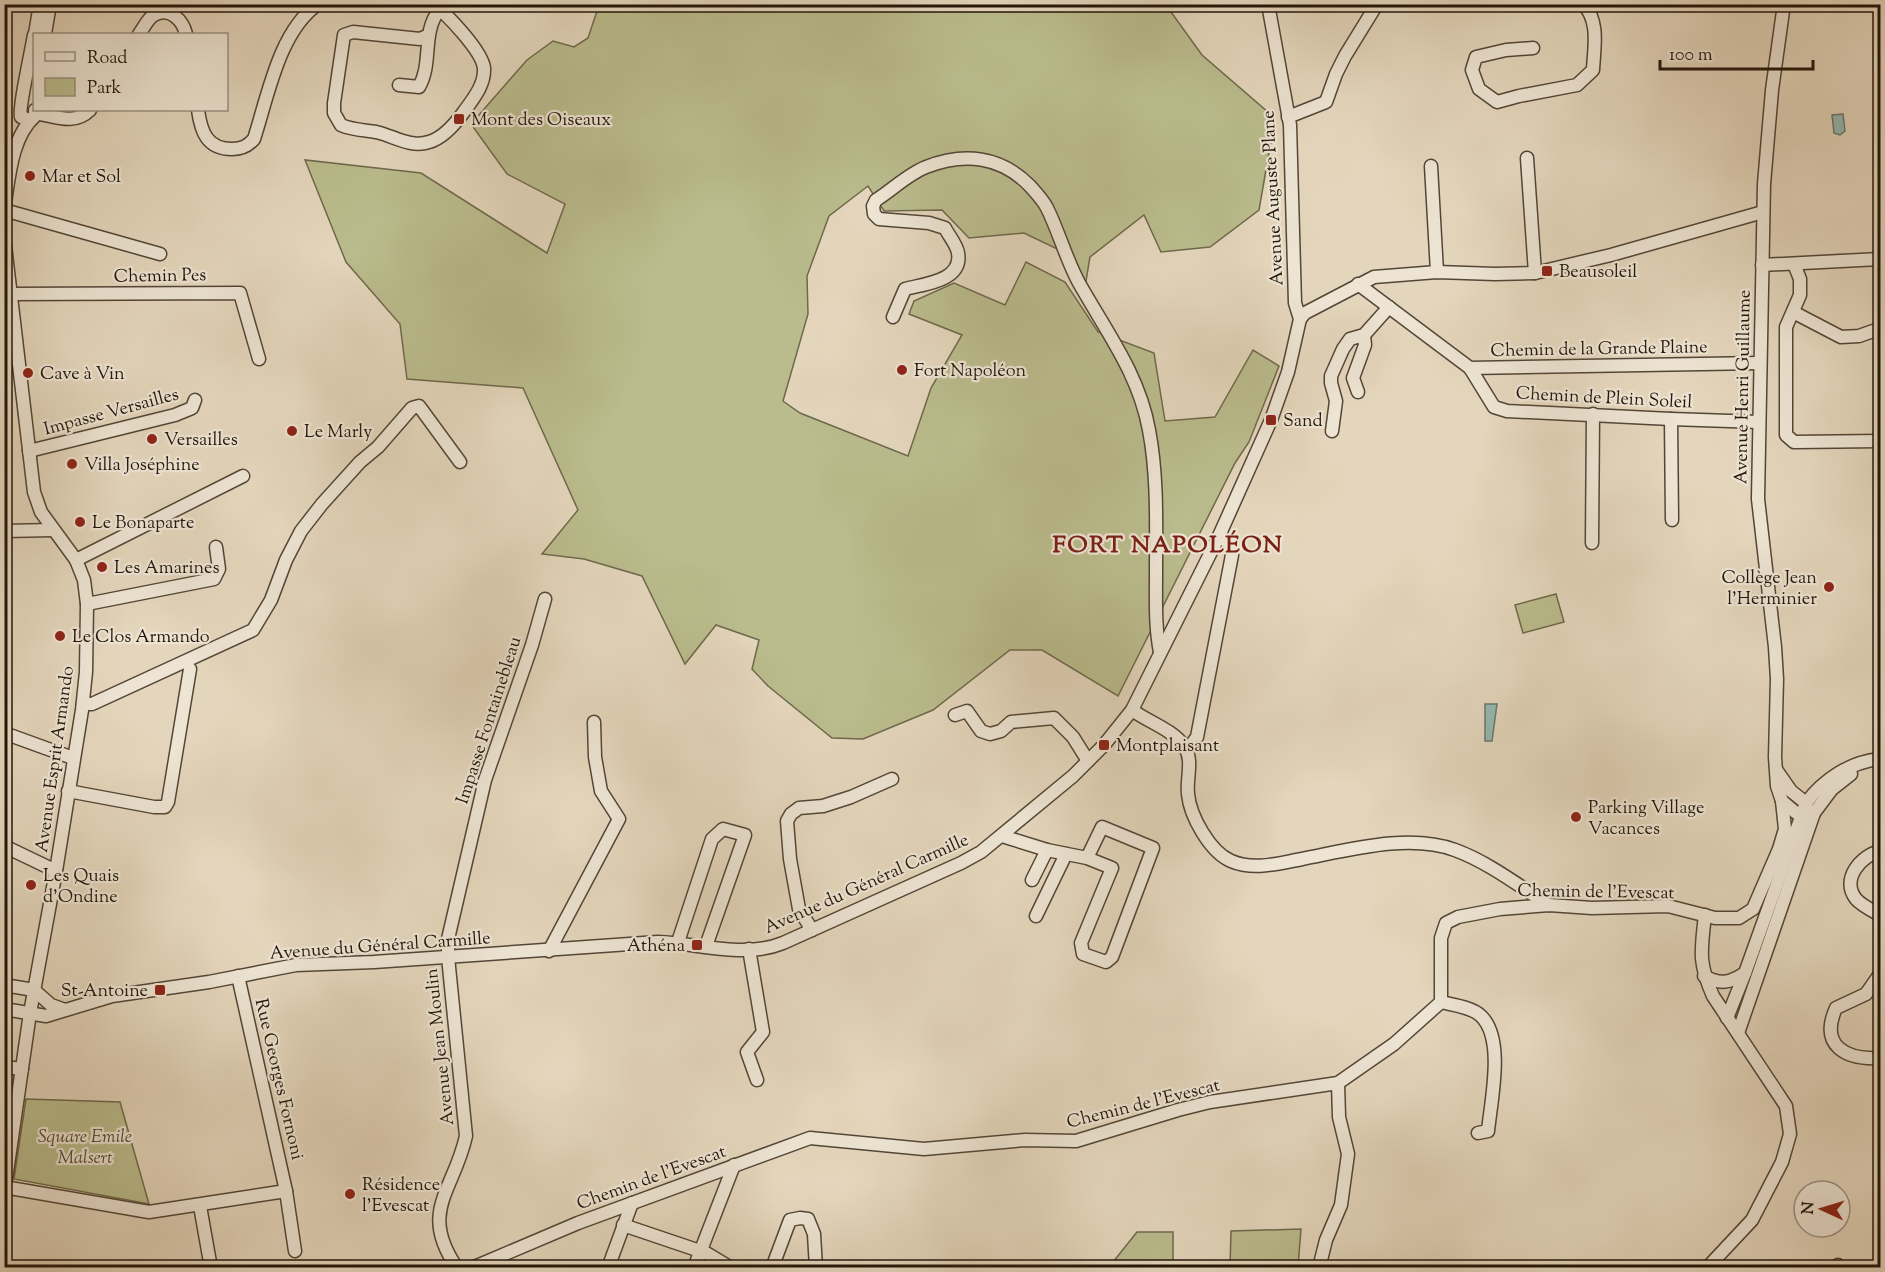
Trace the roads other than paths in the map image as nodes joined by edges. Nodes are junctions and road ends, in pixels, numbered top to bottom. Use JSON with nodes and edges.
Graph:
{"nodes":[{"id":1,"x":16,"y":4,"type":"edge"},
{"id":2,"x":40,"y":4,"type":"edge"},
{"id":3,"x":50,"y":4,"type":"edge"},
{"id":4,"x":318,"y":4,"type":"edge"},
{"id":5,"x":1268,"y":4,"type":"edge"},
{"id":6,"x":1377,"y":4,"type":"edge"},
{"id":7,"x":1583,"y":4,"type":"edge"},
{"id":8,"x":1784,"y":4,"type":"edge"},
{"id":9,"x":4,"y":5,"type":"edge"},
{"id":10,"x":436,"y":7,"type":"edge"},
{"id":11,"x":35,"y":33,"type":"edge"},
{"id":12,"x":45,"y":33,"type":"edge"},
{"id":13,"x":140,"y":33,"type":"edge"},
{"id":14,"x":186,"y":33,"type":"edge"},
{"id":15,"x":427,"y":36,"type":"junction"},
{"id":16,"x":33,"y":44,"type":"edge"},
{"id":17,"x":1533,"y":48,"type":"dead end"},
{"id":18,"x":399,"y":85,"type":"dead end"},
{"id":19,"x":34,"y":111,"type":"edge"},
{"id":20,"x":89,"y":111,"type":"edge"},
{"id":21,"x":198,"y":111,"type":"edge"},
{"id":22,"x":1288,"y":117,"type":"junction"},
{"id":23,"x":1527,"y":159,"type":"dead end"},
{"id":24,"x":1431,"y":166,"type":"dead end"},
{"id":25,"x":4,"y":209,"type":"edge"},
{"id":26,"x":1763,"y":212,"type":"junction"},
{"id":27,"x":4,"y":237,"type":"edge"},
{"id":28,"x":160,"y":254,"type":"dead end"},
{"id":29,"x":1881,"y":259,"type":"edge"},
{"id":30,"x":1810,"y":263,"type":"junction"},
{"id":31,"x":1794,"y":264,"type":"junction"},
{"id":32,"x":1762,"y":265,"type":"junction"},
{"id":33,"x":6,"y":267,"type":"edge"},
{"id":34,"x":1437,"y":272,"type":"junction"},
{"id":35,"x":1534,"y":273,"type":"junction"},
{"id":36,"x":1358,"y":284,"type":"junction"},
{"id":37,"x":11,"y":294,"type":"junction"},
{"id":38,"x":1800,"y":295,"type":"junction"},
{"id":39,"x":1389,"y":307,"type":"junction"},
{"id":40,"x":1793,"y":312,"type":"junction"},
{"id":41,"x":893,"y":317,"type":"dead end"},
{"id":42,"x":1300,"y":319,"type":"junction"},
{"id":43,"x":1873,"y":331,"type":"dead end"},
{"id":44,"x":1364,"y":335,"type":"junction"},
{"id":45,"x":259,"y":359,"type":"dead end"},
{"id":46,"x":1760,"y":363,"type":"junction"},
{"id":47,"x":1470,"y":368,"type":"junction"},
{"id":48,"x":1358,"y":392,"type":"dead end"},
{"id":49,"x":195,"y":400,"type":"dead end"},
{"id":50,"x":1593,"y":414,"type":"junction"},
{"id":51,"x":1671,"y":419,"type":"junction"},
{"id":52,"x":1759,"y":422,"type":"junction"},
{"id":53,"x":1332,"y":431,"type":"dead end"},
{"id":54,"x":1881,"y":441,"type":"edge"},
{"id":55,"x":29,"y":450,"type":"junction"},
{"id":56,"x":460,"y":462,"type":"dead end"},
{"id":57,"x":243,"y":476,"type":"dead end"},
{"id":58,"x":1672,"y":520,"type":"dead end"},
{"id":59,"x":53,"y":530,"type":"junction"},
{"id":60,"x":4,"y":531,"type":"edge"},
{"id":61,"x":1219,"y":536,"type":"junction"},
{"id":62,"x":1592,"y":543,"type":"dead end"},
{"id":63,"x":216,"y":547,"type":"dead end"},
{"id":64,"x":76,"y":560,"type":"junction"},
{"id":65,"x":545,"y":599,"type":"dead end"},
{"id":66,"x":87,"y":604,"type":"junction"},
{"id":67,"x":1160,"y":652,"type":"junction"},
{"id":68,"x":190,"y":669,"type":"dead end"},
{"id":69,"x":83,"y":704,"type":"junction"},
{"id":70,"x":1132,"y":710,"type":"junction"},
{"id":71,"x":955,"y":715,"type":"dead end"},
{"id":72,"x":594,"y":722,"type":"dead end"},
{"id":73,"x":4,"y":733,"type":"edge"},
{"id":74,"x":1186,"y":747,"type":"junction"},
{"id":75,"x":73,"y":758,"type":"junction"},
{"id":76,"x":1881,"y":759,"type":"edge"},
{"id":77,"x":1088,"y":761,"type":"junction"},
{"id":78,"x":1881,"y":765,"type":"edge"},
{"id":79,"x":1776,"y":770,"type":"junction"},
{"id":80,"x":892,"y":779,"type":"dead end"},
{"id":81,"x":68,"y":791,"type":"junction"},
{"id":82,"x":1782,"y":801,"type":"junction"},
{"id":83,"x":1807,"y":812,"type":"junction"},
{"id":84,"x":1002,"y":836,"type":"junction"},
{"id":85,"x":4,"y":846,"type":"edge"},
{"id":86,"x":1047,"y":850,"type":"junction"},
{"id":87,"x":1881,"y":851,"type":"edge"},
{"id":88,"x":1066,"y":854,"type":"junction"},
{"id":89,"x":1087,"y":858,"type":"junction"},
{"id":90,"x":56,"y":871,"type":"junction"},
{"id":91,"x":1032,"y":880,"type":"dead end"},
{"id":92,"x":1549,"y":905,"type":"junction"},
{"id":93,"x":1705,"y":915,"type":"junction"},
{"id":94,"x":1881,"y":915,"type":"edge"},
{"id":95,"x":1036,"y":916,"type":"dead end"},
{"id":96,"x":812,"y":930,"type":"junction"},
{"id":97,"x":678,"y":942,"type":"junction"},
{"id":98,"x":706,"y":946,"type":"junction"},
{"id":99,"x":750,"y":949,"type":"junction"},
{"id":100,"x":549,"y":951,"type":"junction"},
{"id":101,"x":448,"y":957,"type":"junction"},
{"id":102,"x":1745,"y":973,"type":"junction"},
{"id":103,"x":1881,"y":974,"type":"edge"},
{"id":104,"x":238,"y":976,"type":"junction"},
{"id":105,"x":1704,"y":976,"type":"junction"},
{"id":106,"x":4,"y":985,"type":"edge"},
{"id":107,"x":34,"y":990,"type":"junction"},
{"id":108,"x":1441,"y":1002,"type":"junction"},
{"id":109,"x":4,"y":1009,"type":"edge"},
{"id":110,"x":65,"y":1010,"type":"junction"},
{"id":111,"x":30,"y":1013,"type":"junction"},
{"id":112,"x":1727,"y":1018,"type":"junction"},
{"id":113,"x":1738,"y":1033,"type":"junction"},
{"id":114,"x":1881,"y":1058,"type":"edge"},
{"id":115,"x":4,"y":1067,"type":"edge"},
{"id":116,"x":22,"y":1069,"type":"junction"},
{"id":117,"x":757,"y":1080,"type":"dead end"},
{"id":118,"x":1338,"y":1083,"type":"junction"},
{"id":119,"x":1478,"y":1133,"type":"dead end"},
{"id":120,"x":734,"y":1165,"type":"junction"},
{"id":121,"x":5,"y":1187,"type":"edge"},
{"id":122,"x":286,"y":1191,"type":"junction"},
{"id":123,"x":4,"y":1193,"type":"edge"},
{"id":124,"x":632,"y":1203,"type":"junction"},
{"id":125,"x":200,"y":1206,"type":"junction"},
{"id":126,"x":623,"y":1225,"type":"junction"},
{"id":127,"x":295,"y":1251,"type":"dead end"},
{"id":128,"x":700,"y":1251,"type":"junction"},
{"id":129,"x":211,"y":1268,"type":"edge"},
{"id":130,"x":457,"y":1268,"type":"edge"},
{"id":131,"x":472,"y":1268,"type":"edge"},
{"id":132,"x":608,"y":1268,"type":"edge"},
{"id":133,"x":694,"y":1268,"type":"edge"},
{"id":134,"x":731,"y":1268,"type":"edge"},
{"id":135,"x":772,"y":1268,"type":"edge"},
{"id":136,"x":816,"y":1268,"type":"edge"},
{"id":137,"x":1319,"y":1268,"type":"edge"},
{"id":138,"x":1707,"y":1268,"type":"edge"}],
"edges":[{"from":1,"to":9,"type":"street"},
{"from":2,"to":11,"type":"street"},
{"from":3,"to":12,"type":"street"},
{"from":4,"to":21,"type":"street"},
{"from":5,"to":22,"type":"street","name":"Avenue Auguste Plane"},
{"from":6,"to":22,"type":"street"},
{"from":7,"to":17,"type":"street"},
{"from":8,"to":26,"type":"street","name":"Avenue Henri Guillaume"},
{"from":10,"to":15,"type":"street"},
{"from":10,"to":15,"type":"street"},
{"from":13,"to":14,"type":"street"},
{"from":15,"to":18,"type":"street"},
{"from":16,"to":19,"type":"street"},
{"from":19,"to":20,"type":"street"},
{"from":19,"to":25,"type":"street"},
{"from":22,"to":42,"type":"street","name":"Avenue Auguste Plane"},
{"from":23,"to":35,"type":"street"},
{"from":24,"to":34,"type":"street"},
{"from":25,"to":28,"type":"street"},
{"from":26,"to":32,"type":"street","name":"Avenue Henri Guillaume"},
{"from":26,"to":35,"type":"street"},
{"from":27,"to":33,"type":"street","name":"Avenue Esprit Armando"},
{"from":29,"to":30,"type":"street"},
{"from":30,"to":31,"type":"street"},
{"from":30,"to":38,"type":"street"},
{"from":31,"to":32,"type":"street"},
{"from":31,"to":38,"type":"street"},
{"from":32,"to":46,"type":"street","name":"Avenue Henri Guillaume"},
{"from":33,"to":37,"type":"street","name":"Avenue Esprit Armando"},
{"from":34,"to":35,"type":"street"},
{"from":34,"to":36,"type":"street"},
{"from":36,"to":39,"type":"street","name":"Chemin de la Grande Plaine"},
{"from":36,"to":42,"type":"street"},
{"from":37,"to":45,"type":"street","name":"Chemin Pes"},
{"from":37,"to":55,"type":"street","name":"Avenue Esprit Armando"},
{"from":38,"to":40,"type":"street"},
{"from":39,"to":44,"type":"street"},
{"from":39,"to":47,"type":"street","name":"Chemin de la Grande Plaine"},
{"from":40,"to":43,"type":"street"},
{"from":40,"to":54,"type":"street"},
{"from":41,"to":67,"type":"street"},
{"from":42,"to":61,"type":"street","name":"Avenue du Général Carmille"},
{"from":44,"to":48,"type":"street"},
{"from":44,"to":53,"type":"street"},
{"from":46,"to":47,"type":"street","name":"Chemin de la Grande Plaine"},
{"from":46,"to":52,"type":"street","name":"Avenue Henri Guillaume"},
{"from":47,"to":50,"type":"street","name":"Chemin de Plein Soleil"},
{"from":49,"to":55,"type":"street","name":"Impasse Versailles"},
{"from":50,"to":51,"type":"street","name":"Chemin de Plein Soleil"},
{"from":50,"to":62,"type":"street"},
{"from":51,"to":52,"type":"street","name":"Chemin de Plein Soleil"},
{"from":51,"to":58,"type":"street"},
{"from":52,"to":79,"type":"street","name":"Avenue Henri Guillaume"},
{"from":55,"to":59,"type":"street","name":"Avenue Esprit Armando"},
{"from":56,"to":69,"type":"street"},
{"from":57,"to":64,"type":"street"},
{"from":59,"to":60,"type":"street"},
{"from":59,"to":64,"type":"street","name":"Avenue Esprit Armando"},
{"from":61,"to":67,"type":"street","name":"Avenue du Général Carmille"},
{"from":61,"to":74,"type":"street"},
{"from":63,"to":66,"type":"street"},
{"from":64,"to":66,"type":"street","name":"Avenue Esprit Armando"},
{"from":65,"to":101,"type":"street","name":"Impasse Fontainebleau"},
{"from":66,"to":69,"type":"street","name":"Avenue Esprit Armando"},
{"from":67,"to":70,"type":"street","name":"Avenue du Général Carmille"},
{"from":68,"to":81,"type":"street"},
{"from":69,"to":75,"type":"street","name":"Avenue Esprit Armando"},
{"from":70,"to":74,"type":"street"},
{"from":70,"to":77,"type":"street","name":"Avenue du Général Carmille"},
{"from":71,"to":77,"type":"street"},
{"from":72,"to":100,"type":"street"},
{"from":73,"to":75,"type":"street"},
{"from":74,"to":92,"type":"street"},
{"from":75,"to":81,"type":"street","name":"Avenue Esprit Armando"},
{"from":76,"to":83,"type":"street"},
{"from":77,"to":84,"type":"street","name":"Avenue du Général Carmille"},
{"from":78,"to":83,"type":"street"},
{"from":79,"to":82,"type":"street","name":"Avenue Henri Guillaume"},
{"from":79,"to":83,"type":"street"},
{"from":80,"to":96,"type":"street"},
{"from":81,"to":90,"type":"street","name":"Avenue Esprit Armando"},
{"from":82,"to":83,"type":"street"},
{"from":82,"to":93,"type":"street","name":"Avenue Henri Guillaume"},
{"from":83,"to":102,"type":"street"},
{"from":83,"to":113,"type":"street"},
{"from":84,"to":86,"type":"street"},
{"from":84,"to":96,"type":"street","name":"Avenue du Général Carmille"},
{"from":85,"to":90,"type":"street"},
{"from":86,"to":88,"type":"street"},
{"from":86,"to":91,"type":"street"},
{"from":87,"to":94,"type":"street"},
{"from":88,"to":89,"type":"street"},
{"from":88,"to":95,"type":"street"},
{"from":89,"to":89,"type":"street"},
{"from":90,"to":107,"type":"street","name":"Avenue Esprit Armando"},
{"from":92,"to":93,"type":"street","name":"Chemin de l'Evescat"},
{"from":92,"to":108,"type":"street","name":"Chemin de l'Evescat"},
{"from":93,"to":105,"type":"street"},
{"from":96,"to":99,"type":"street","name":"Avenue du Général Carmille"},
{"from":97,"to":98,"type":"street","name":"Avenue du Général Carmille"},
{"from":97,"to":98,"type":"street"},
{"from":97,"to":100,"type":"street","name":"Avenue du Général Carmille"},
{"from":98,"to":99,"type":"street","name":"Avenue du Général Carmille"},
{"from":99,"to":117,"type":"street"},
{"from":100,"to":101,"type":"street","name":"Avenue du Général Carmille"},
{"from":101,"to":104,"type":"street","name":"Avenue du Général Carmille"},
{"from":101,"to":130,"type":"street","name":"Avenue Jean Moulin"},
{"from":102,"to":105,"type":"street"},
{"from":102,"to":112,"type":"street"},
{"from":103,"to":114,"type":"street"},
{"from":104,"to":110,"type":"street","name":"Avenue du Général Carmille"},
{"from":104,"to":122,"type":"street","name":"Rue Georges Fornoni"},
{"from":105,"to":112,"type":"street"},
{"from":106,"to":107,"type":"street"},
{"from":107,"to":110,"type":"street"},
{"from":107,"to":111,"type":"street","name":"Avenue Esprit Armando"},
{"from":108,"to":118,"type":"street","name":"Chemin de l'Evescat"},
{"from":108,"to":119,"type":"street"},
{"from":109,"to":111,"type":"street","name":"Avenue du Général Carmille"},
{"from":110,"to":111,"type":"street","name":"Avenue du Général Carmille"},
{"from":111,"to":116,"type":"street","name":"Avenue Esprit Armando"},
{"from":112,"to":113,"type":"street"},
{"from":113,"to":138,"type":"street"},
{"from":115,"to":116,"type":"street"},
{"from":116,"to":121,"type":"street","name":"Avenue Esprit Armando"},
{"from":118,"to":120,"type":"street","name":"Chemin de l'Evescat"},
{"from":118,"to":137,"type":"street"},
{"from":120,"to":124,"type":"street","name":"Chemin de l'Evescat"},
{"from":120,"to":128,"type":"street"},
{"from":121,"to":123,"type":"street","name":"Avenue Esprit Armando"},
{"from":121,"to":125,"type":"street"},
{"from":122,"to":125,"type":"street"},
{"from":122,"to":127,"type":"street","name":"Rue Georges Fornoni"},
{"from":124,"to":126,"type":"street"},
{"from":124,"to":131,"type":"street","name":"Chemin de l'Evescat"},
{"from":125,"to":129,"type":"street"},
{"from":126,"to":128,"type":"street"},
{"from":126,"to":132,"type":"street"},
{"from":128,"to":133,"type":"street"},
{"from":128,"to":134,"type":"street"},
{"from":135,"to":136,"type":"street"}]}
